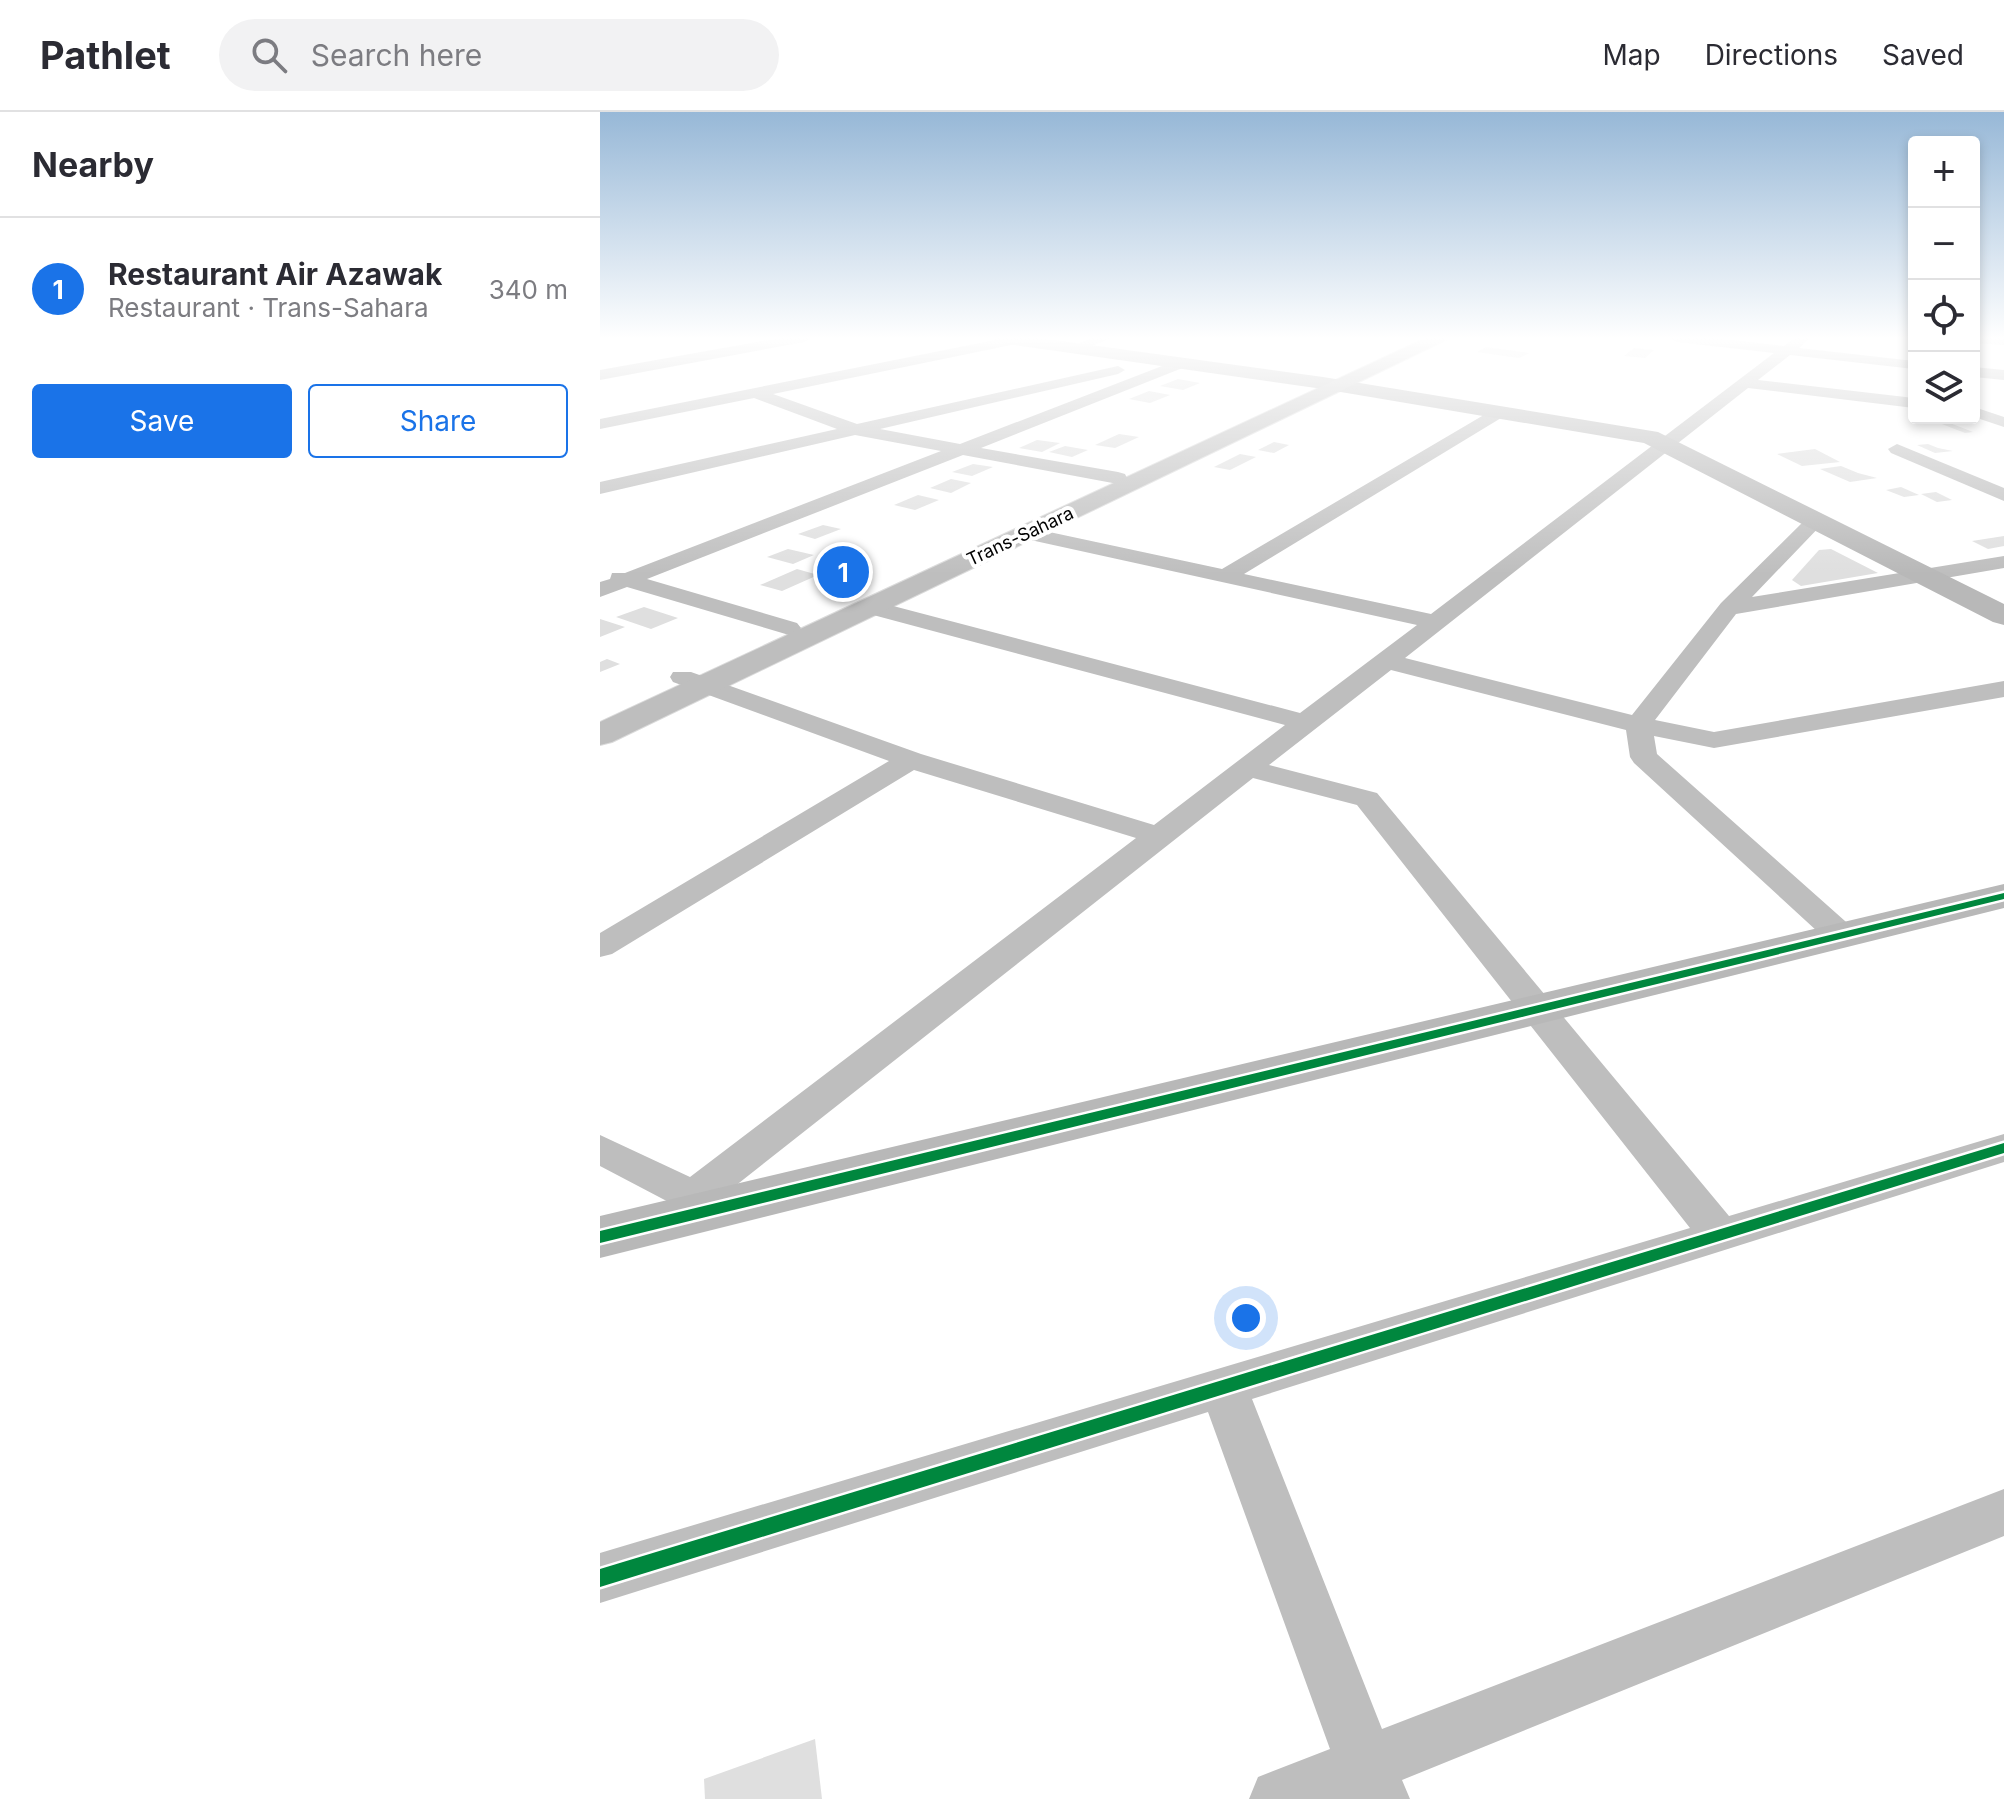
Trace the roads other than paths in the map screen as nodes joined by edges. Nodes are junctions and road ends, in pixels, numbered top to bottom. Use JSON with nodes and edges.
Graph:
{"nodes":[{"id":1,"x":635,"y":417,"type":"edge"},
{"id":2,"x":820,"y":417,"type":"edge"},
{"id":3,"x":914,"y":417,"type":"edge"},
{"id":4,"x":1044,"y":417,"type":"edge"},
{"id":5,"x":1258,"y":417,"type":"edge"},
{"id":6,"x":1266,"y":417,"type":"edge"},
{"id":7,"x":1492,"y":417,"type":"edge"},
{"id":8,"x":1528,"y":417,"type":"edge"},
{"id":9,"x":1701,"y":417,"type":"edge"},
{"id":10,"x":600,"y":424,"type":"edge"},
{"id":11,"x":856,"y":430,"type":"junction"},
{"id":12,"x":1665,"y":445,"type":"junction"},
{"id":13,"x":961,"y":449,"type":"junction"},
{"id":14,"x":1897,"y":449,"type":"dead end"},
{"id":15,"x":1118,"y":478,"type":"junction"},
{"id":16,"x":600,"y":488,"type":"edge"},
{"id":17,"x":2004,"y":495,"type":"edge"},
{"id":18,"x":1815,"y":521,"type":"junction"},
{"id":19,"x":1026,"y":533,"type":"junction"},
{"id":20,"x":2004,"y":562,"type":"edge"},
{"id":21,"x":600,"y":572,"type":"edge"},
{"id":22,"x":1923,"y":576,"type":"junction"},
{"id":23,"x":1224,"y":577,"type":"junction"},
{"id":24,"x":627,"y":580,"type":"junction"},
{"id":25,"x":600,"y":590,"type":"edge"},
{"id":26,"x":870,"y":607,"type":"junction"},
{"id":27,"x":1729,"y":608,"type":"junction"},
{"id":28,"x":2004,"y":616,"type":"edge"},
{"id":29,"x":1435,"y":622,"type":"junction"},
{"id":30,"x":789,"y":628,"type":"junction"},
{"id":31,"x":1386,"y":661,"type":"junction"},
{"id":32,"x":693,"y":681,"type":"junction"},
{"id":33,"x":2004,"y":689,"type":"edge"},
{"id":34,"x":600,"y":714,"type":"edge"},
{"id":35,"x":1306,"y":723,"type":"junction"},
{"id":36,"x":1638,"y":725,"type":"junction"},
{"id":37,"x":600,"y":735,"type":"edge"},
{"id":38,"x":911,"y":760,"type":"junction"},
{"id":39,"x":1247,"y":768,"type":"junction"},
{"id":40,"x":1159,"y":836,"type":"junction"},
{"id":41,"x":2004,"y":896,"type":"edge"},
{"id":42,"x":1842,"y":936,"type":"junction"},
{"id":43,"x":600,"y":947,"type":"edge"},
{"id":44,"x":1538,"y":1009,"type":"junction"},
{"id":45,"x":2004,"y":1148,"type":"edge"},
{"id":46,"x":600,"y":1149,"type":"edge"},
{"id":47,"x":705,"y":1203,"type":"junction"},
{"id":48,"x":1720,"y":1235,"type":"junction"},
{"id":49,"x":600,"y":1237,"type":"edge"},
{"id":50,"x":1223,"y":1387,"type":"junction"},
{"id":51,"x":2004,"y":1512,"type":"edge"},
{"id":52,"x":600,"y":1578,"type":"edge"},
{"id":53,"x":1372,"y":1782,"type":"edge"},
{"id":54,"x":1280,"y":1799,"type":"edge"}],
"edges":[{"from":1,"to":10,"type":"street"},
{"from":2,"to":11,"type":"street"},
{"from":3,"to":11,"type":"street"},
{"from":4,"to":13,"type":"street"},
{"from":5,"to":15,"type":"main road","name":"Trans-Sahara"},
{"from":6,"to":19,"type":"main road","name":"Trans-Sahara"},
{"from":7,"to":23,"type":"street"},
{"from":8,"to":12,"type":"street"},
{"from":9,"to":12,"type":"street"},
{"from":11,"to":13,"type":"street"},
{"from":11,"to":16,"type":"street"},
{"from":12,"to":18,"type":"street"},
{"from":12,"to":29,"type":"street"},
{"from":13,"to":15,"type":"street"},
{"from":13,"to":24,"type":"street"},
{"from":14,"to":17,"type":"street"},
{"from":15,"to":30,"type":"main road","name":"Trans-Sahara"},
{"from":18,"to":22,"type":"street"},
{"from":18,"to":27,"type":"street"},
{"from":19,"to":23,"type":"street"},
{"from":19,"to":26,"type":"main road","name":"Trans-Sahara"},
{"from":20,"to":22,"type":"street"},
{"from":21,"to":24,"type":"street"},
{"from":22,"to":27,"type":"street"},
{"from":22,"to":28,"type":"street"},
{"from":23,"to":29,"type":"street"},
{"from":24,"to":25,"type":"street"},
{"from":24,"to":30,"type":"street"},
{"from":26,"to":32,"type":"main road","name":"Trans-Sahara"},
{"from":26,"to":35,"type":"street"},
{"from":27,"to":36,"type":"street"},
{"from":29,"to":31,"type":"street"},
{"from":30,"to":32,"type":"main road","name":"Trans-Sahara"},
{"from":31,"to":35,"type":"street"},
{"from":31,"to":36,"type":"street"},
{"from":32,"to":34,"type":"main road","name":"Trans-Sahara"},
{"from":32,"to":37,"type":"main road","name":"Trans-Sahara"},
{"from":32,"to":38,"type":"street"},
{"from":33,"to":36,"type":"street"},
{"from":35,"to":39,"type":"street"},
{"from":36,"to":42,"type":"street"},
{"from":38,"to":40,"type":"street"},
{"from":38,"to":43,"type":"street"},
{"from":39,"to":40,"type":"street"},
{"from":39,"to":44,"type":"street"},
{"from":40,"to":47,"type":"street"},
{"from":41,"to":42,"type":"street"},
{"from":42,"to":44,"type":"street"},
{"from":44,"to":47,"type":"street"},
{"from":44,"to":48,"type":"street"},
{"from":45,"to":48,"type":"street"},
{"from":46,"to":47,"type":"street"},
{"from":47,"to":49,"type":"street"},
{"from":48,"to":50,"type":"street"},
{"from":50,"to":52,"type":"street"},
{"from":50,"to":53,"type":"street"},
{"from":51,"to":53,"type":"street"},
{"from":53,"to":54,"type":"street"}]}
